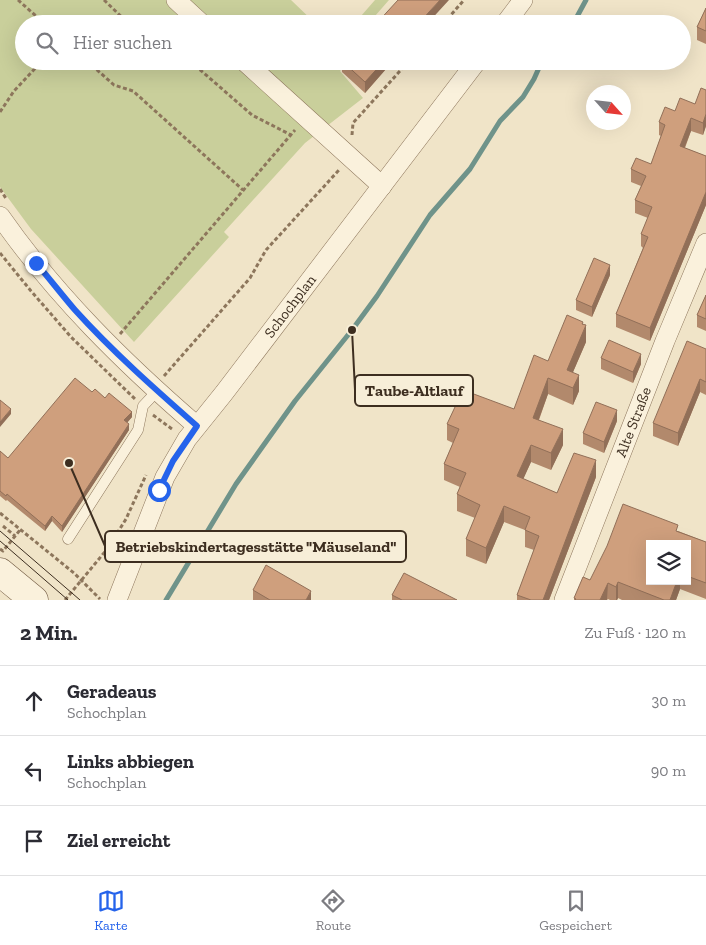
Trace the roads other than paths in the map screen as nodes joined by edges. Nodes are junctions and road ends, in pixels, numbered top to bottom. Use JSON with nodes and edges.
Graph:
{"nodes":[{"id":1,"x":176,"y":0,"type":"edge"},
{"id":2,"x":523,"y":0,"type":"edge"},
{"id":3,"x":192,"y":15,"type":"edge"},
{"id":4,"x":512,"y":15,"type":"edge"},
{"id":5,"x":254,"y":70,"type":"edge"},
{"id":6,"x":470,"y":70,"type":"edge"},
{"id":7,"x":382,"y":186,"type":"junction"},
{"id":8,"x":0,"y":216,"type":"edge"},
{"id":9,"x":706,"y":244,"type":"edge"},
{"id":10,"x":155,"y":389,"type":"junction"},
{"id":11,"x":197,"y":426,"type":"junction"},
{"id":12,"x":68,"y":539,"type":"dead end"},
{"id":13,"x":0,"y":572,"type":"edge"},
{"id":14,"x":34,"y":600,"type":"edge"},
{"id":15,"x":117,"y":600,"type":"edge"},
{"id":16,"x":564,"y":600,"type":"edge"}],
"edges":[{"from":1,"to":3,"type":"street"},
{"from":2,"to":4,"type":"street"},
{"from":5,"to":7,"type":"street"},
{"from":6,"to":7,"type":"street","name":"Schochplan"},
{"from":7,"to":11,"type":"street","name":"Schochplan"},
{"from":8,"to":10,"type":"street"},
{"from":9,"to":16,"type":"street","name":"Alte Straße"},
{"from":10,"to":11,"type":"street"},
{"from":10,"to":12,"type":"lane"},
{"from":11,"to":15,"type":"street","name":"Schochplan"},
{"from":13,"to":14,"type":"main road"}]}
